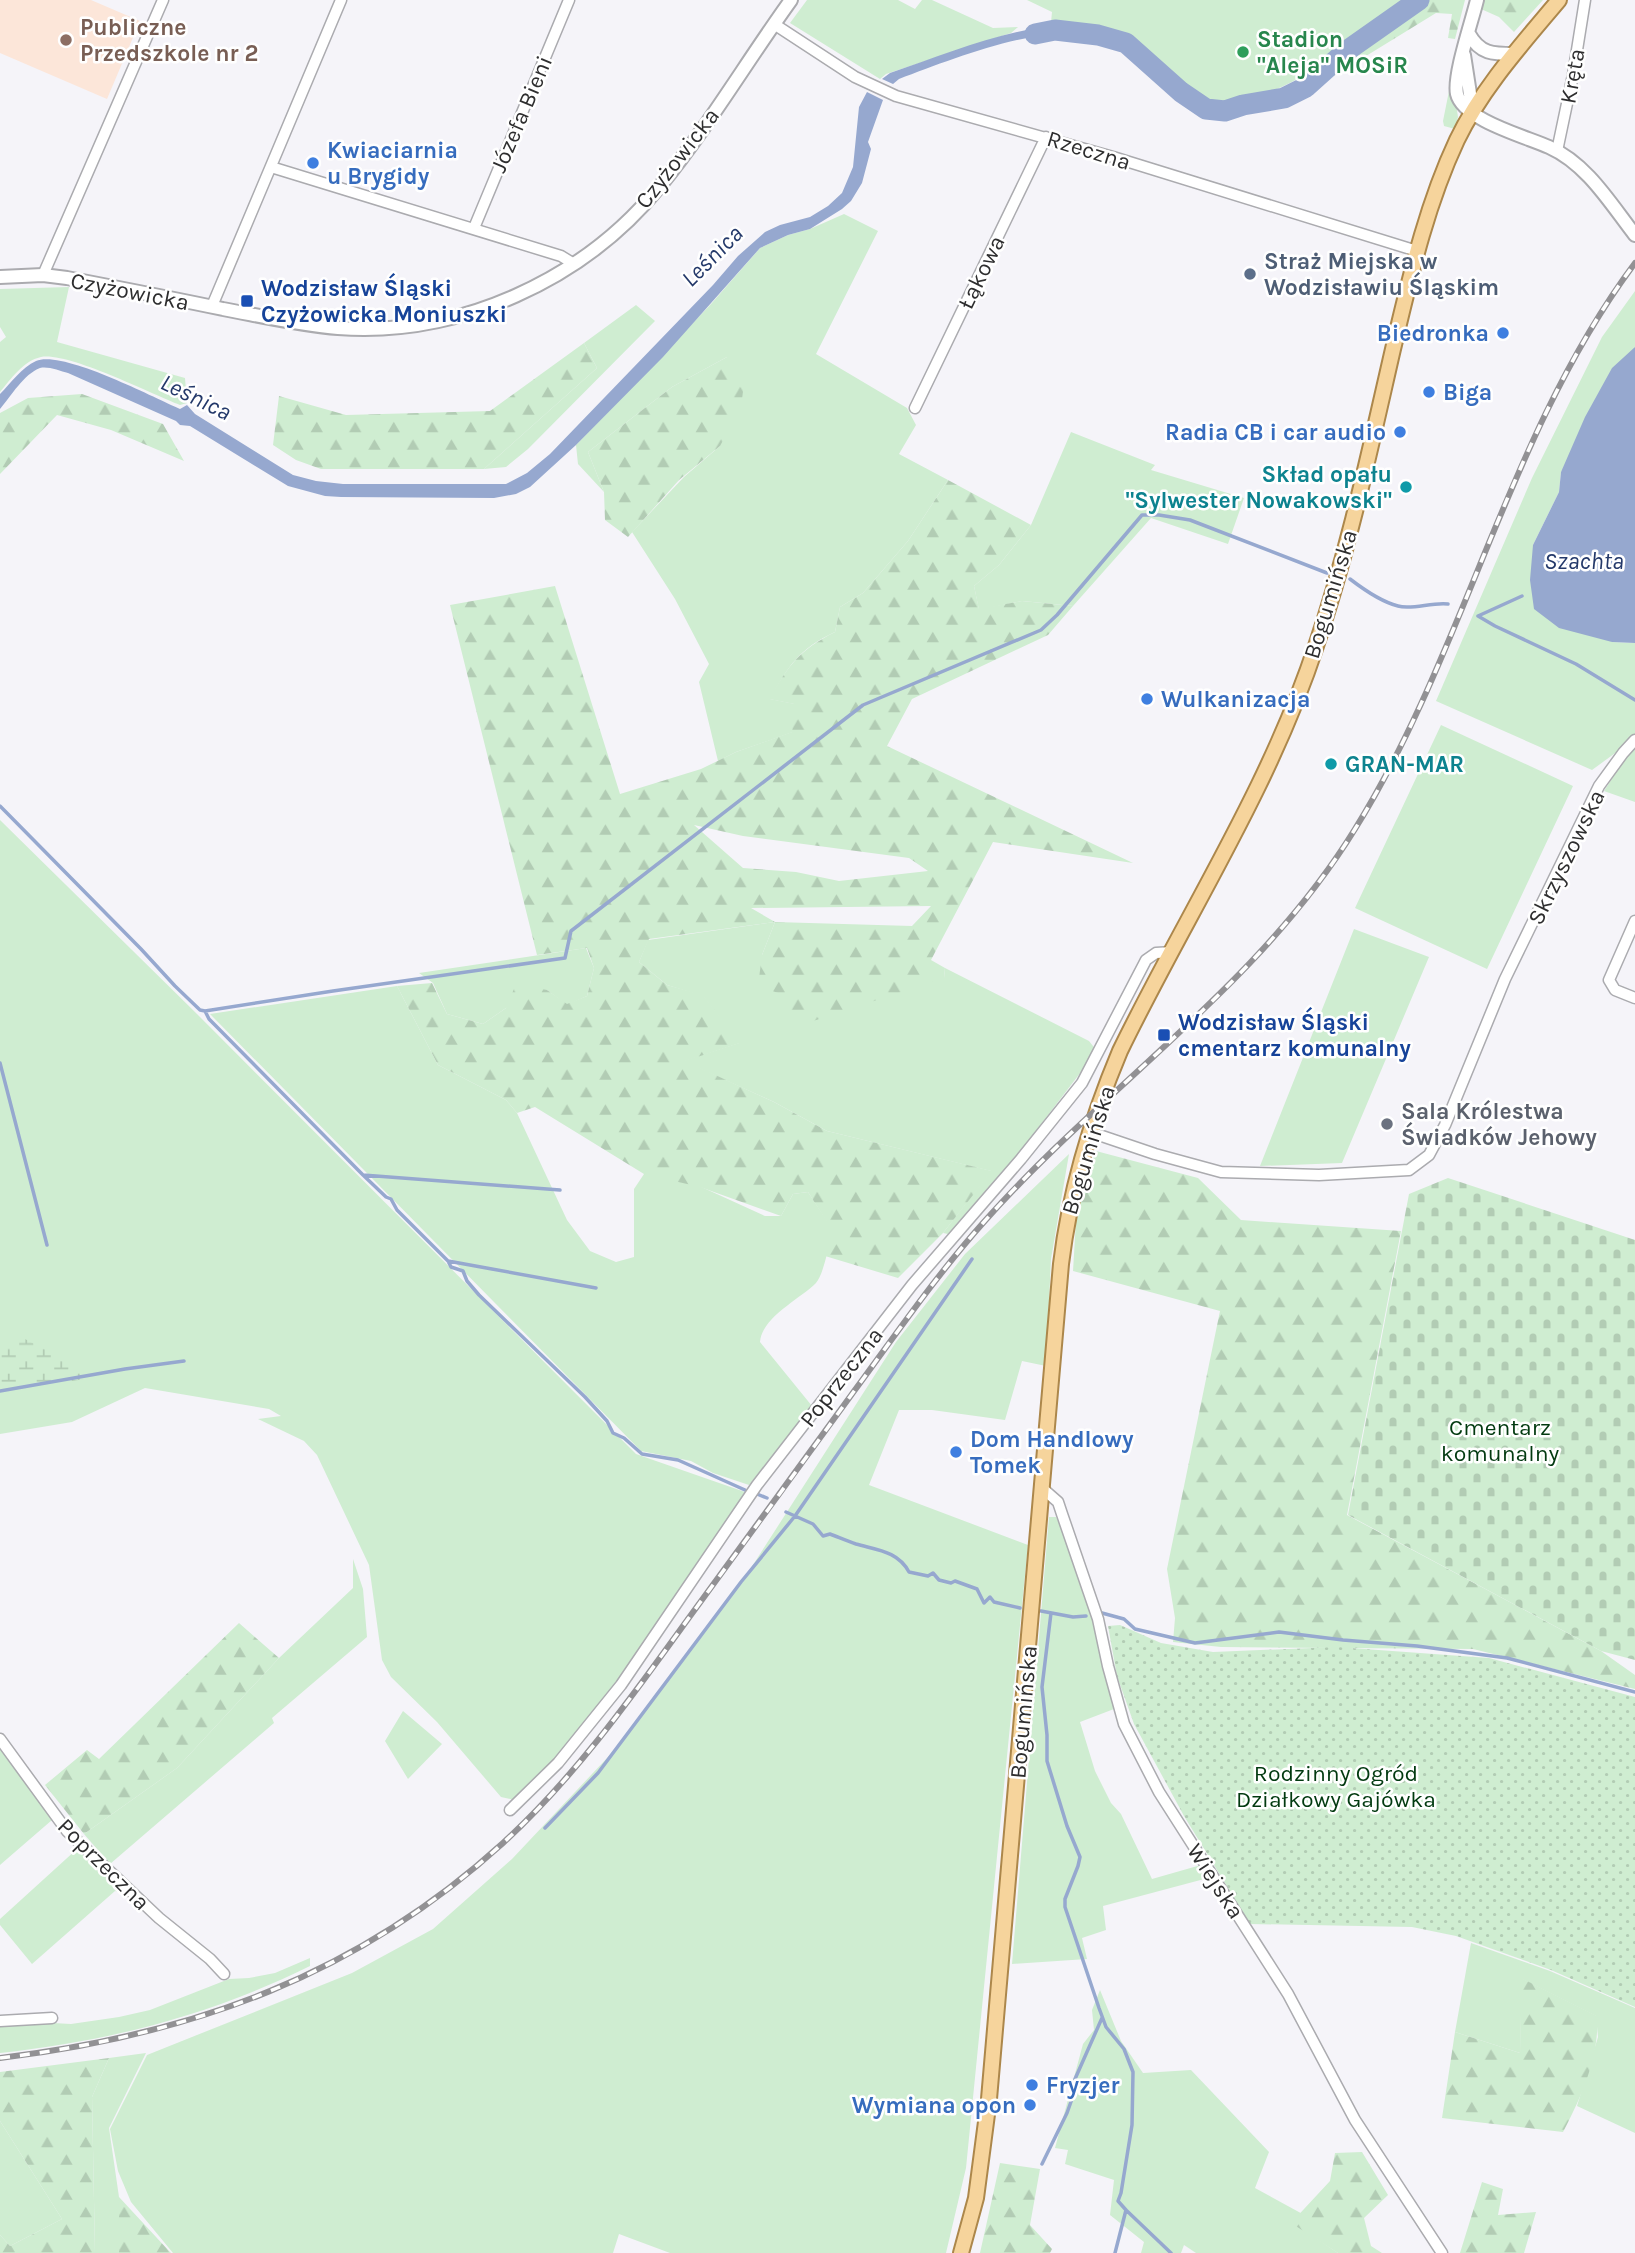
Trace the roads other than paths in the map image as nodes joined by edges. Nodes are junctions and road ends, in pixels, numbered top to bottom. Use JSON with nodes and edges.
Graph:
{"nodes":[{"id":1,"x":163,"y":0,"type":"edge"},
{"id":2,"x":341,"y":0,"type":"edge"},
{"id":3,"x":569,"y":0,"type":"edge"},
{"id":4,"x":791,"y":0,"type":"edge"},
{"id":5,"x":1477,"y":0,"type":"edge"},
{"id":6,"x":1559,"y":0,"type":"edge"},
{"id":7,"x":1585,"y":0,"type":"edge"},
{"id":8,"x":774,"y":24,"type":"junction"},
{"id":9,"x":1469,"y":34,"type":"junction"},
{"id":10,"x":1514,"y":54,"type":"junction"},
{"id":11,"x":1473,"y":113,"type":"junction"},
{"id":12,"x":1046,"y":137,"type":"junction"},
{"id":13,"x":1557,"y":151,"type":"junction"},
{"id":14,"x":271,"y":167,"type":"junction"},
{"id":15,"x":474,"y":228,"type":"junction"},
{"id":16,"x":1635,"y":234,"type":"edge"},
{"id":17,"x":1417,"y":251,"type":"junction"},
{"id":18,"x":574,"y":264,"type":"junction"},
{"id":19,"x":44,"y":275,"type":"junction"},
{"id":20,"x":0,"y":277,"type":"edge"},
{"id":21,"x":212,"y":306,"type":"junction"},
{"id":22,"x":915,"y":408,"type":"dead end"},
{"id":23,"x":1635,"y":740,"type":"edge"},
{"id":24,"x":1635,"y":921,"type":"edge"},
{"id":25,"x":1172,"y":952,"type":"junction"},
{"id":26,"x":1505,"y":979,"type":"joint"},
{"id":27,"x":1635,"y":998,"type":"edge"},
{"id":28,"x":1090,"y":1132,"type":"junction"},
{"id":29,"x":1042,"y":1488,"type":"junction"},
{"id":30,"x":0,"y":1739,"type":"edge"},
{"id":31,"x":510,"y":1810,"type":"dead end"},
{"id":32,"x":224,"y":1974,"type":"dead end"},
{"id":33,"x":52,"y":2018,"type":"dead end"},
{"id":34,"x":0,"y":2021,"type":"edge"},
{"id":35,"x":961,"y":2253,"type":"edge"},
{"id":36,"x":1442,"y":2253,"type":"edge"}],
"edges":[{"from":1,"to":19,"type":"street"},
{"from":2,"to":14,"type":"street"},
{"from":3,"to":15,"type":"street","name":"Józefa Bieni"},
{"from":4,"to":8,"type":"street","name":"Czyżowicka"},
{"from":5,"to":9,"type":"street"},
{"from":6,"to":10,"type":"main road","name":"Bogumińska"},
{"from":7,"to":13,"type":"street","name":"Kręta"},
{"from":8,"to":12,"type":"street","name":"Rzeczna"},
{"from":8,"to":18,"type":"street","name":"Czyżowicka"},
{"from":9,"to":10,"type":"street"},
{"from":9,"to":11,"type":"street"},
{"from":10,"to":11,"type":"main road","name":"Bogumińska"},
{"from":11,"to":13,"type":"street"},
{"from":11,"to":17,"type":"main road","name":"Bogumińska"},
{"from":12,"to":17,"type":"street","name":"Rzeczna"},
{"from":12,"to":22,"type":"street","name":"Łąkowa"},
{"from":13,"to":16,"type":"street"},
{"from":14,"to":15,"type":"street"},
{"from":14,"to":21,"type":"street"},
{"from":15,"to":18,"type":"street"},
{"from":17,"to":25,"type":"main road","name":"Bogumińska"},
{"from":18,"to":21,"type":"street","name":"Czyżowicka"},
{"from":19,"to":20,"type":"street","name":"Czyżowicka"},
{"from":19,"to":21,"type":"street","name":"Czyżowicka"},
{"from":23,"to":26,"type":"street","name":"Skrzyszowska"},
{"from":24,"to":27,"type":"street"},
{"from":25,"to":28,"type":"main road","name":"Bogumińska"},
{"from":25,"to":31,"type":"street","name":"Poprzeczna"},
{"from":26,"to":28,"type":"street","name":"Bogumińska"},
{"from":28,"to":29,"type":"main road","name":"Bogumińska"},
{"from":29,"to":35,"type":"main road","name":"Bogumińska"},
{"from":29,"to":36,"type":"street","name":"Wiejska"},
{"from":30,"to":32,"type":"street","name":"Poprzeczna"},
{"from":33,"to":34,"type":"street"}]}
